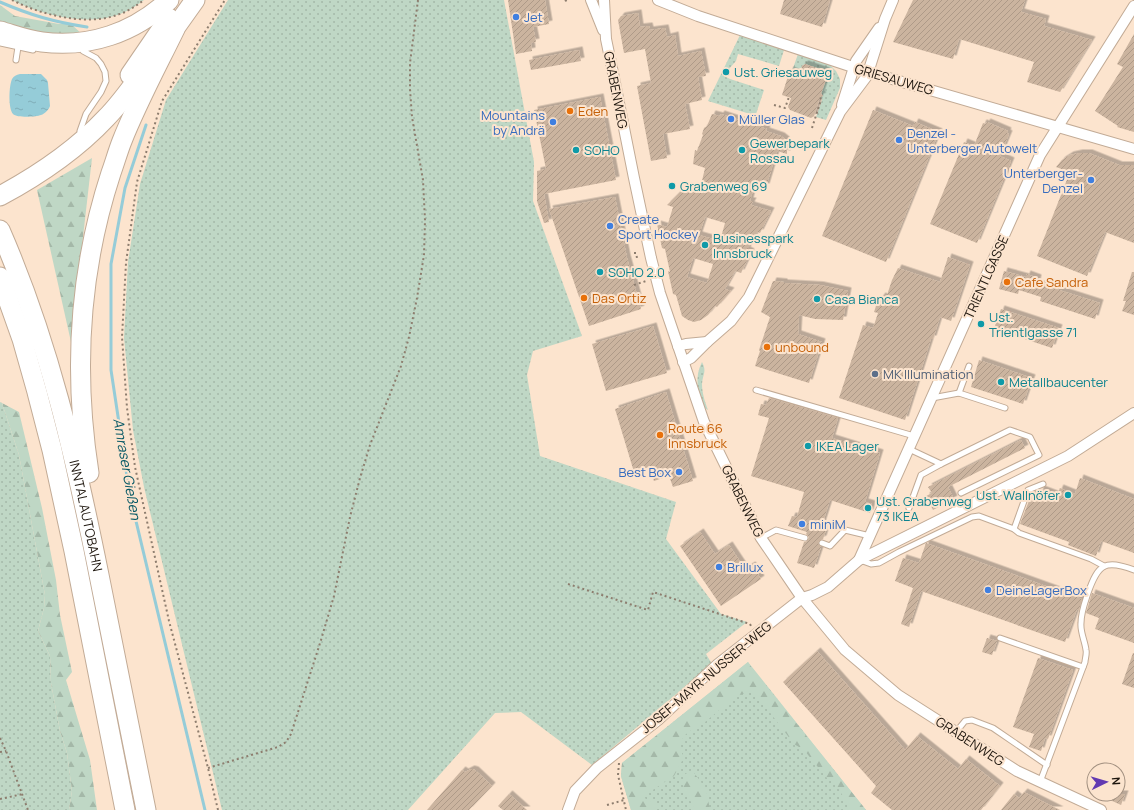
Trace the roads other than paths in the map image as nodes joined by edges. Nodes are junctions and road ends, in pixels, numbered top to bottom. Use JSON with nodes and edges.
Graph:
{"nodes":[{"id":1,"x":169,"y":0,"type":"edge"},
{"id":2,"x":180,"y":0,"type":"edge"},
{"id":3,"x":195,"y":0,"type":"edge"},
{"id":4,"x":591,"y":0,"type":"edge"},
{"id":5,"x":604,"y":0,"type":"edge"},
{"id":6,"x":658,"y":0,"type":"edge"},
{"id":7,"x":894,"y":0,"type":"edge"},
{"id":8,"x":1134,"y":6,"type":"edge"},
{"id":9,"x":884,"y":19,"type":"junction"},
{"id":10,"x":175,"y":29,"type":"junction"},
{"id":11,"x":0,"y":31,"type":"edge"},
{"id":12,"x":606,"y":39,"type":"junction"},
{"id":13,"x":0,"y":43,"type":"edge"},
{"id":14,"x":18,"y":47,"type":"junction"},
{"id":15,"x":89,"y":49,"type":"dead end"},
{"id":16,"x":39,"y":51,"type":"dead end"},
{"id":17,"x":76,"y":51,"type":"dead end"},
{"id":18,"x":83,"y":51,"type":"junction"},
{"id":19,"x":16,"y":60,"type":"dead end"},
{"id":20,"x":854,"y":67,"type":"junction"},
{"id":21,"x":868,"y":72,"type":"junction"},
{"id":22,"x":840,"y":112,"type":"junction"},
{"id":23,"x":1058,"y":126,"type":"junction"},
{"id":24,"x":80,"y":131,"type":"junction"},
{"id":25,"x":1134,"y":149,"type":"edge"},
{"id":26,"x":0,"y":186,"type":"edge"},
{"id":27,"x":0,"y":196,"type":"edge"},
{"id":28,"x":0,"y":230,"type":"edge"},
{"id":29,"x":0,"y":277,"type":"edge"},
{"id":30,"x":707,"y":342,"type":"junction"},
{"id":31,"x":678,"y":346,"type":"junction"},
{"id":32,"x":684,"y":362,"type":"junction"},
{"id":33,"x":969,"y":366,"type":"dead end"},
{"id":34,"x":756,"y":390,"type":"dead end"},
{"id":35,"x":959,"y":393,"type":"junction"},
{"id":36,"x":931,"y":398,"type":"junction"},
{"id":37,"x":1006,"y":408,"type":"dead end"},
{"id":38,"x":1134,"y":413,"type":"edge"},
{"id":39,"x":914,"y":436,"type":"junction"},
{"id":40,"x":909,"y":449,"type":"junction"},
{"id":41,"x":941,"y":464,"type":"junction"},
{"id":42,"x":1043,"y":484,"type":"dead end"},
{"id":43,"x":961,"y":493,"type":"dead end"},
{"id":44,"x":910,"y":508,"type":"dead end"},
{"id":45,"x":90,"y":528,"type":"junction"},
{"id":46,"x":1014,"y":529,"type":"junction"},
{"id":47,"x":870,"y":536,"type":"junction"},
{"id":48,"x":761,"y":538,"type":"junction"},
{"id":49,"x":805,"y":538,"type":"dead end"},
{"id":50,"x":822,"y":543,"type":"dead end"},
{"id":51,"x":859,"y":560,"type":"junction"},
{"id":52,"x":1104,"y":566,"type":"junction"},
{"id":53,"x":1134,"y":570,"type":"edge"},
{"id":54,"x":802,"y":598,"type":"junction"},
{"id":55,"x":1000,"y":638,"type":"dead end"},
{"id":56,"x":1083,"y":667,"type":"junction"},
{"id":57,"x":956,"y":732,"type":"junction"},
{"id":58,"x":1047,"y":765,"type":"junction"},
{"id":59,"x":1040,"y":782,"type":"junction"},
{"id":60,"x":125,"y":810,"type":"edge"},
{"id":61,"x":146,"y":810,"type":"edge"},
{"id":62,"x":568,"y":810,"type":"edge"},
{"id":63,"x":1101,"y":810,"type":"edge"}],
"edges":[{"from":1,"to":11,"type":"highway"},
{"from":2,"to":24,"type":"highway"},
{"from":3,"to":10,"type":"highway"},
{"from":4,"to":12,"type":"street","name":"GRABENWEG"},
{"from":5,"to":12,"type":"street","name":"GRABENWEG"},
{"from":6,"to":20,"type":"street","name":"GRIESAUWEG"},
{"from":7,"to":9,"type":"street"},
{"from":8,"to":23,"type":"street","name":"TRIENTLGASSE"},
{"from":9,"to":20,"type":"street"},
{"from":9,"to":21,"type":"street"},
{"from":10,"to":27,"type":"highway"},
{"from":10,"to":45,"type":"highway"},
{"from":12,"to":31,"type":"street","name":"GRABENWEG"},
{"from":13,"to":14,"type":"lane"},
{"from":14,"to":16,"type":"lane"},
{"from":14,"to":19,"type":"lane"},
{"from":15,"to":18,"type":"lane"},
{"from":17,"to":18,"type":"lane"},
{"from":18,"to":24,"type":"lane"},
{"from":20,"to":21,"type":"street","name":"GRIESAUWEG"},
{"from":20,"to":22,"type":"street"},
{"from":21,"to":22,"type":"street"},
{"from":21,"to":23,"type":"street","name":"GRIESAUWEG"},
{"from":22,"to":30,"type":"street"},
{"from":23,"to":25,"type":"street","name":"GRIESAUWEG"},
{"from":23,"to":36,"type":"street","name":"TRIENTLGASSE"},
{"from":24,"to":26,"type":"highway"},
{"from":28,"to":45,"type":"highway","name":"INNTAL AUTOBAHN"},
{"from":29,"to":60,"type":"highway","name":"INNTAL AUTOBAHN"},
{"from":30,"to":31,"type":"street"},
{"from":30,"to":32,"type":"street"},
{"from":31,"to":32,"type":"street","name":"GRABENWEG"},
{"from":32,"to":48,"type":"street","name":"GRABENWEG"},
{"from":33,"to":35,"type":"lane"},
{"from":34,"to":39,"type":"lane"},
{"from":35,"to":36,"type":"lane"},
{"from":35,"to":37,"type":"lane"},
{"from":36,"to":39,"type":"street","name":"TRIENTLGASSE"},
{"from":38,"to":51,"type":"street","name":"JOSEF-MAYR-NUSSER-WEG"},
{"from":39,"to":40,"type":"street","name":"TRIENTLGASSE"},
{"from":40,"to":41,"type":"lane"},
{"from":40,"to":47,"type":"street","name":"TRIENTLGASSE"},
{"from":41,"to":43,"type":"lane"},
{"from":41,"to":44,"type":"lane"},
{"from":42,"to":46,"type":"lane"},
{"from":45,"to":61,"type":"highway","name":"INNTAL AUTOBAHN"},
{"from":46,"to":51,"type":"lane"},
{"from":46,"to":52,"type":"lane"},
{"from":47,"to":50,"type":"lane"},
{"from":47,"to":51,"type":"street","name":"TRIENTLGASSE"},
{"from":48,"to":49,"type":"lane"},
{"from":48,"to":54,"type":"street","name":"GRABENWEG"},
{"from":51,"to":54,"type":"street","name":"JOSEF-MAYR-NUSSER-WEG"},
{"from":52,"to":53,"type":"lane"},
{"from":52,"to":56,"type":"lane"},
{"from":54,"to":57,"type":"street","name":"GRABENWEG"},
{"from":54,"to":62,"type":"street","name":"JOSEF-MAYR-NUSSER-WEG"},
{"from":55,"to":56,"type":"lane"},
{"from":56,"to":58,"type":"lane"},
{"from":57,"to":58,"type":"lane"},
{"from":57,"to":59,"type":"street","name":"GRABENWEG"},
{"from":58,"to":59,"type":"lane"},
{"from":59,"to":63,"type":"street","name":"GRABENWEG"}]}
